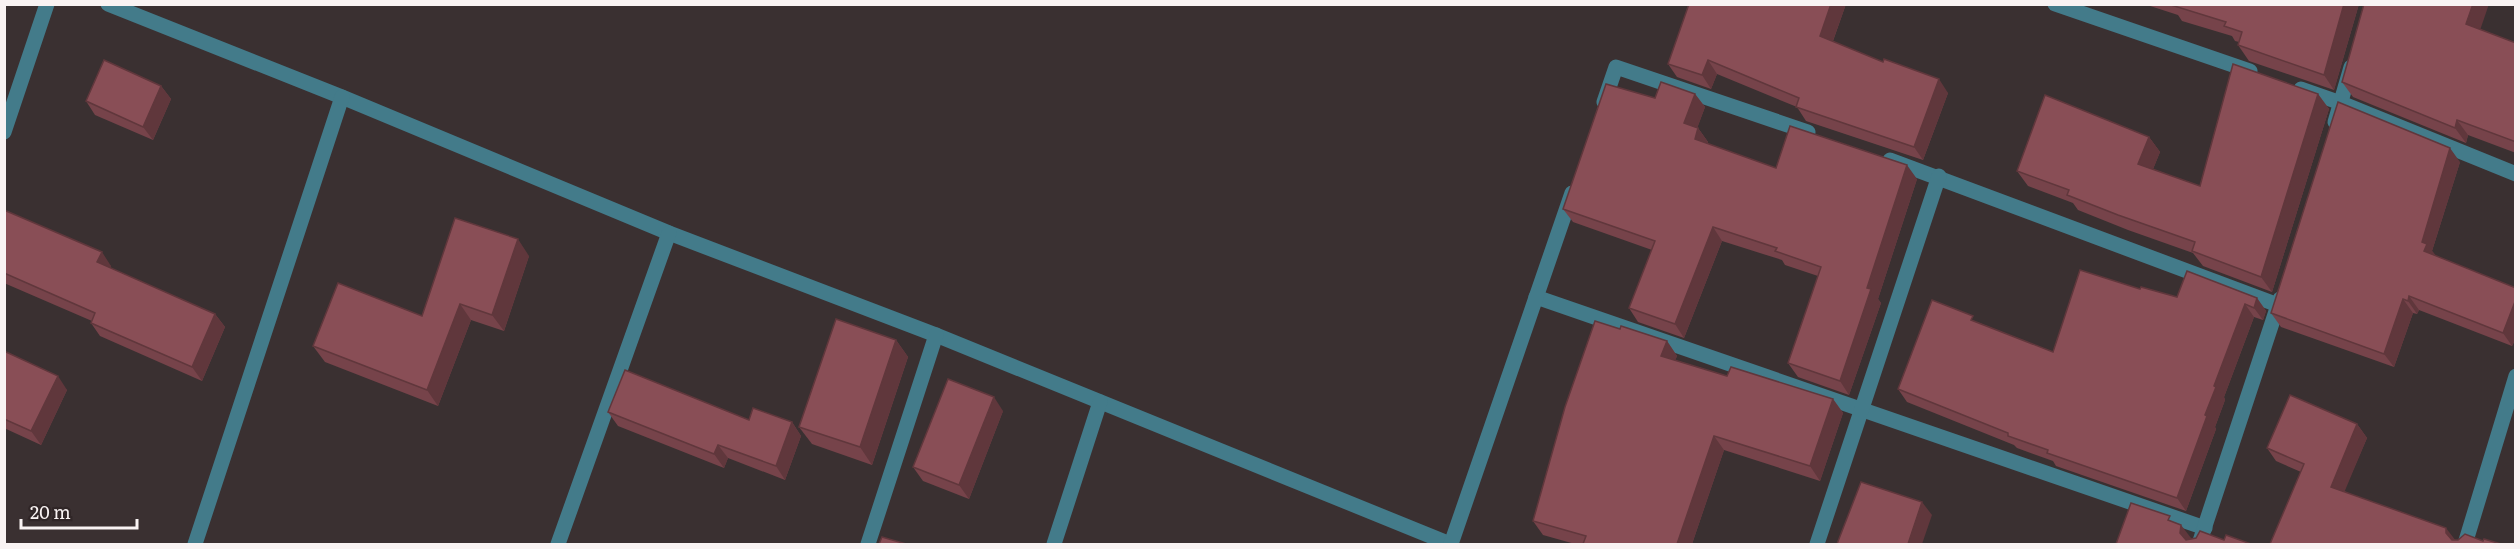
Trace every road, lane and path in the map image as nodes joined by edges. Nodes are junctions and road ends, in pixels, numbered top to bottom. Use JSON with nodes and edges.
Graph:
{"nodes":[{"id":1,"x":47,"y":4,"type":"edge"},
{"id":2,"x":108,"y":4,"type":"edge"},
{"id":3,"x":2055,"y":4,"type":"edge"},
{"id":4,"x":2357,"y":48,"type":"edge"},
{"id":5,"x":2264,"y":76,"type":"edge"},
{"id":6,"x":2286,"y":84,"type":"edge"},
{"id":7,"x":342,"y":97,"type":"junction"},
{"id":8,"x":2341,"y":103,"type":"junction"},
{"id":9,"x":1597,"y":122,"type":"edge"},
{"id":10,"x":4,"y":132,"type":"edge"},
{"id":11,"x":2331,"y":136,"type":"edge"},
{"id":12,"x":1827,"y":139,"type":"edge"},
{"id":13,"x":1872,"y":154,"type":"edge"},
{"id":14,"x":2516,"y":174,"type":"edge"},
{"id":15,"x":1578,"y":176,"type":"edge"},
{"id":16,"x":1938,"y":176,"type":"junction"},
{"id":17,"x":669,"y":233,"type":"junction"},
{"id":18,"x":2285,"y":282,"type":"edge"},
{"id":19,"x":1536,"y":297,"type":"junction"},
{"id":20,"x":2278,"y":304,"type":"junction"},
{"id":21,"x":936,"y":335,"type":"junction"},
{"id":22,"x":2516,"y":376,"type":"edge"},
{"id":23,"x":1100,"y":402,"type":"junction"},
{"id":24,"x":1862,"y":410,"type":"junction"},
{"id":25,"x":2205,"y":528,"type":"junction"},
{"id":26,"x":195,"y":544,"type":"edge"},
{"id":27,"x":558,"y":544,"type":"edge"},
{"id":28,"x":868,"y":544,"type":"edge"},
{"id":29,"x":1054,"y":544,"type":"edge"},
{"id":30,"x":1450,"y":544,"type":"edge"},
{"id":31,"x":1816,"y":544,"type":"edge"},
{"id":32,"x":2199,"y":544,"type":"edge"},
{"id":33,"x":2465,"y":544,"type":"edge"}],
"edges":[{"from":1,"to":10,"type":"street"},
{"from":2,"to":7,"type":"street"},
{"from":3,"to":5,"type":"street"},
{"from":4,"to":8,"type":"street"},
{"from":6,"to":8,"type":"street"},
{"from":7,"to":17,"type":"street"},
{"from":7,"to":26,"type":"street"},
{"from":8,"to":11,"type":"street"},
{"from":8,"to":14,"type":"street"},
{"from":9,"to":12,"type":"street"},
{"from":13,"to":16,"type":"street"},
{"from":15,"to":19,"type":"street"},
{"from":16,"to":20,"type":"street"},
{"from":16,"to":24,"type":"street"},
{"from":17,"to":21,"type":"street"},
{"from":17,"to":27,"type":"street"},
{"from":18,"to":20,"type":"street"},
{"from":19,"to":24,"type":"street"},
{"from":19,"to":30,"type":"street"},
{"from":20,"to":25,"type":"street"},
{"from":21,"to":23,"type":"street"},
{"from":21,"to":28,"type":"street"},
{"from":22,"to":33,"type":"street"},
{"from":23,"to":29,"type":"street"},
{"from":23,"to":30,"type":"street"},
{"from":24,"to":25,"type":"street"},
{"from":24,"to":31,"type":"street"},
{"from":25,"to":32,"type":"street"}]}
